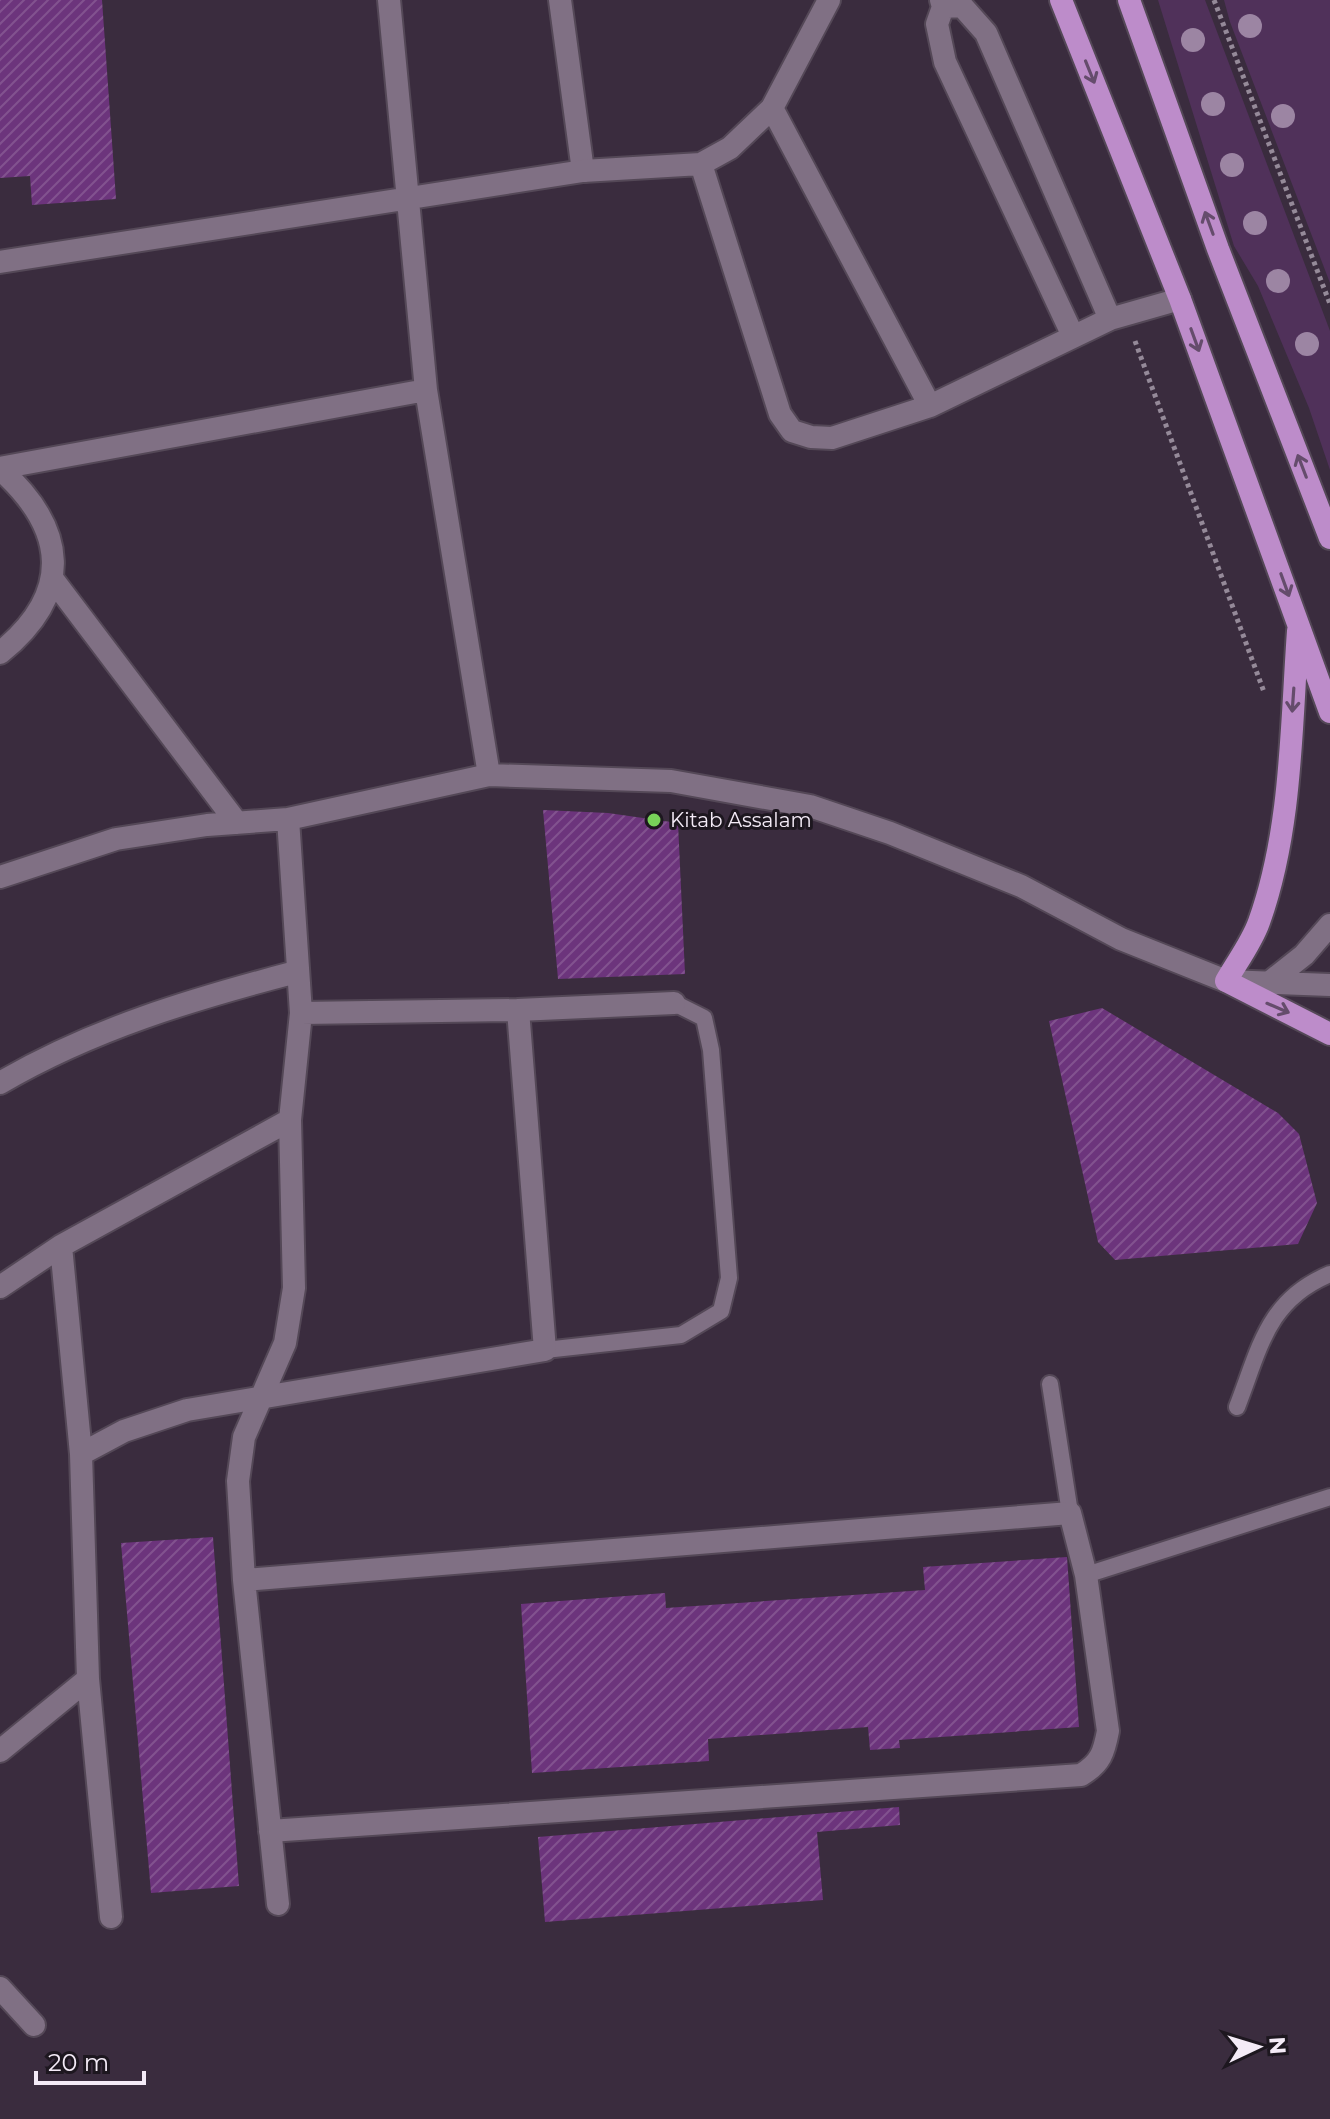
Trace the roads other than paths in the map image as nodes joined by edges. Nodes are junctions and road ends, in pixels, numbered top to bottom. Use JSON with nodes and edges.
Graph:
{"nodes":[{"id":1,"x":389,"y":0,"type":"edge"},
{"id":2,"x":560,"y":0,"type":"edge"},
{"id":3,"x":829,"y":0,"type":"edge"},
{"id":4,"x":1061,"y":0,"type":"edge"},
{"id":5,"x":1129,"y":0,"type":"edge"},
{"id":6,"x":942,"y":3,"type":"edge"},
{"id":7,"x":772,"y":108,"type":"junction"},
{"id":8,"x":701,"y":164,"type":"junction"},
{"id":9,"x":583,"y":171,"type":"junction"},
{"id":10,"x":410,"y":200,"type":"junction"},
{"id":11,"x":0,"y":262,"type":"edge"},
{"id":12,"x":1180,"y":299,"type":"junction"},
{"id":13,"x":1118,"y":316,"type":"junction"},
{"id":14,"x":1073,"y":336,"type":"junction"},
{"id":15,"x":426,"y":390,"type":"junction"},
{"id":16,"x":930,"y":406,"type":"junction"},
{"id":17,"x":0,"y":468,"type":"edge"},
{"id":18,"x":1330,"y":538,"type":"edge"},
{"id":19,"x":54,"y":581,"type":"junction"},
{"id":20,"x":1298,"y":623,"type":"junction"},
{"id":21,"x":0,"y":653,"type":"edge"},
{"id":22,"x":1330,"y":712,"type":"edge"},
{"id":23,"x":489,"y":775,"type":"junction"},
{"id":24,"x":288,"y":819,"type":"junction"},
{"id":25,"x":237,"y":823,"type":"junction"},
{"id":26,"x":0,"y":877,"type":"edge"},
{"id":27,"x":1330,"y":925,"type":"edge"},
{"id":28,"x":296,"y":972,"type":"junction"},
{"id":29,"x":1226,"y":981,"type":"junction"},
{"id":30,"x":1270,"y":982,"type":"junction"},
{"id":31,"x":1330,"y":985,"type":"edge"},
{"id":32,"x":674,"y":1003,"type":"joint"},
{"id":33,"x":518,"y":1010,"type":"junction"},
{"id":34,"x":301,"y":1013,"type":"junction"},
{"id":35,"x":1330,"y":1034,"type":"edge"},
{"id":36,"x":0,"y":1083,"type":"edge"},
{"id":37,"x":290,"y":1120,"type":"junction"},
{"id":38,"x":61,"y":1246,"type":"junction"},
{"id":39,"x":1330,"y":1274,"type":"edge"},
{"id":40,"x":0,"y":1287,"type":"edge"},
{"id":41,"x":545,"y":1350,"type":"junction"},
{"id":42,"x":1050,"y":1384,"type":"dead end"},
{"id":43,"x":259,"y":1397,"type":"junction"},
{"id":44,"x":1237,"y":1407,"type":"dead end"},
{"id":45,"x":81,"y":1454,"type":"junction"},
{"id":46,"x":1330,"y":1497,"type":"edge"},
{"id":47,"x":1070,"y":1513,"type":"junction"},
{"id":48,"x":1086,"y":1575,"type":"junction"},
{"id":49,"x":244,"y":1580,"type":"junction"},
{"id":50,"x":88,"y":1679,"type":"junction"},
{"id":51,"x":0,"y":1751,"type":"edge"},
{"id":52,"x":270,"y":1831,"type":"junction"},
{"id":53,"x":278,"y":1904,"type":"dead end"},
{"id":54,"x":111,"y":1917,"type":"dead end"},
{"id":55,"x":0,"y":1988,"type":"edge"},
{"id":56,"x":34,"y":2025,"type":"dead end"}],
"edges":[{"from":1,"to":10,"type":"street"},
{"from":2,"to":9,"type":"street"},
{"from":3,"to":7,"type":"street"},
{"from":4,"to":12,"type":"highway","one_way":true},
{"from":18,"to":5,"type":"highway","one_way":true},
{"from":6,"to":13,"type":"street"},
{"from":6,"to":14,"type":"street"},
{"from":7,"to":8,"type":"street"},
{"from":7,"to":16,"type":"street"},
{"from":8,"to":9,"type":"street"},
{"from":8,"to":16,"type":"street"},
{"from":9,"to":10,"type":"street"},
{"from":10,"to":11,"type":"street"},
{"from":10,"to":15,"type":"street"},
{"from":12,"to":13,"type":"street"},
{"from":12,"to":20,"type":"highway","one_way":true},
{"from":13,"to":14,"type":"street"},
{"from":14,"to":16,"type":"street"},
{"from":15,"to":17,"type":"street"},
{"from":15,"to":23,"type":"street"},
{"from":17,"to":19,"type":"street"},
{"from":19,"to":21,"type":"street"},
{"from":19,"to":25,"type":"street"},
{"from":20,"to":22,"type":"highway"},
{"from":20,"to":29,"type":"highway","one_way":true},
{"from":23,"to":24,"type":"street"},
{"from":23,"to":29,"type":"street"},
{"from":24,"to":25,"type":"street"},
{"from":24,"to":28,"type":"street"},
{"from":25,"to":26,"type":"street"},
{"from":27,"to":30,"type":"street"},
{"from":28,"to":34,"type":"street"},
{"from":28,"to":36,"type":"street"},
{"from":29,"to":30,"type":"street"},
{"from":29,"to":35,"type":"highway","one_way":true},
{"from":30,"to":31,"type":"street"},
{"from":32,"to":33,"type":"street"},
{"from":32,"to":41,"type":"lane"},
{"from":33,"to":34,"type":"street"},
{"from":33,"to":41,"type":"street"},
{"from":34,"to":37,"type":"street"},
{"from":37,"to":38,"type":"street"},
{"from":37,"to":43,"type":"street"},
{"from":38,"to":40,"type":"street"},
{"from":38,"to":45,"type":"street"},
{"from":39,"to":44,"type":"lane"},
{"from":41,"to":43,"type":"street"},
{"from":42,"to":47,"type":"lane"},
{"from":43,"to":45,"type":"street"},
{"from":43,"to":49,"type":"street"},
{"from":45,"to":50,"type":"street"},
{"from":46,"to":48,"type":"lane"},
{"from":47,"to":48,"type":"street"},
{"from":47,"to":49,"type":"street"},
{"from":48,"to":52,"type":"street"},
{"from":49,"to":52,"type":"street"},
{"from":50,"to":51,"type":"street"},
{"from":50,"to":54,"type":"street"},
{"from":52,"to":53,"type":"street"},
{"from":55,"to":56,"type":"street"}]}
